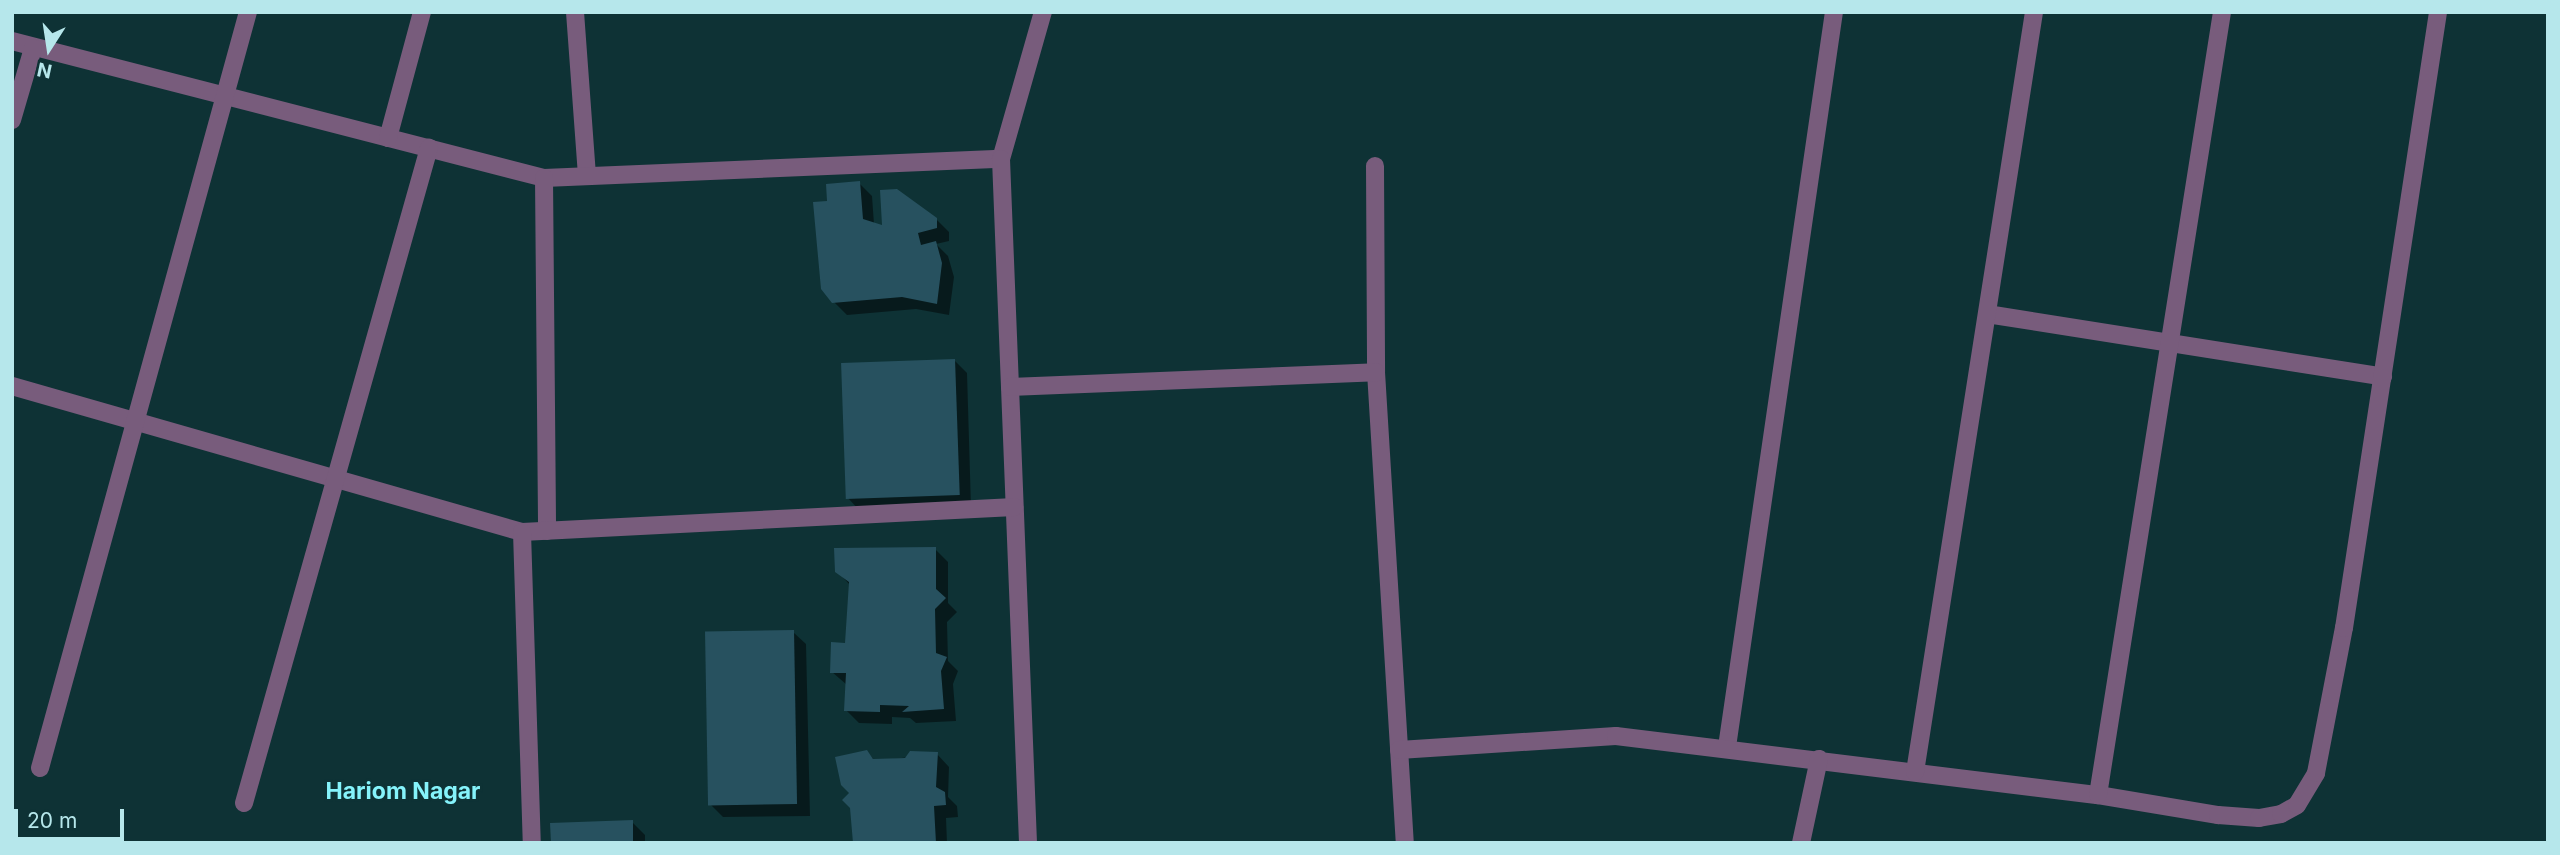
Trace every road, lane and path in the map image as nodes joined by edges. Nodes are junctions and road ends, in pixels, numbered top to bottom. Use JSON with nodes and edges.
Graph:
{"nodes":[{"id":1,"x":248,"y":12,"type":"edge"},
{"id":2,"x":422,"y":12,"type":"edge"},
{"id":3,"x":575,"y":12,"type":"edge"},
{"id":4,"x":1043,"y":12,"type":"edge"},
{"id":5,"x":1834,"y":12,"type":"edge"},
{"id":6,"x":2034,"y":12,"type":"edge"},
{"id":7,"x":2222,"y":12,"type":"edge"},
{"id":8,"x":2438,"y":12,"type":"edge"},
{"id":9,"x":12,"y":41,"type":"edge"},
{"id":10,"x":33,"y":48,"type":"junction"},
{"id":11,"x":225,"y":96,"type":"junction"},
{"id":12,"x":12,"y":120,"type":"edge"},
{"id":13,"x":388,"y":138,"type":"junction"},
{"id":14,"x":429,"y":148,"type":"junction"},
{"id":15,"x":1001,"y":159,"type":"junction"},
{"id":16,"x":1375,"y":166,"type":"dead end"},
{"id":17,"x":587,"y":176,"type":"junction"},
{"id":18,"x":544,"y":178,"type":"junction"},
{"id":19,"x":1987,"y":314,"type":"junction"},
{"id":20,"x":2169,"y":342,"type":"junction"},
{"id":21,"x":1376,"y":372,"type":"junction"},
{"id":22,"x":2382,"y":377,"type":"junction"},
{"id":23,"x":12,"y":386,"type":"edge"},
{"id":24,"x":1010,"y":387,"type":"junction"},
{"id":25,"x":135,"y":422,"type":"junction"},
{"id":26,"x":334,"y":481,"type":"junction"},
{"id":27,"x":1014,"y":507,"type":"junction"},
{"id":28,"x":547,"y":531,"type":"junction"},
{"id":29,"x":522,"y":532,"type":"junction"},
{"id":30,"x":1727,"y":747,"type":"junction"},
{"id":31,"x":1399,"y":750,"type":"junction"},
{"id":32,"x":1819,"y":759,"type":"junction"},
{"id":33,"x":40,"y":768,"type":"dead end"},
{"id":34,"x":1915,"y":772,"type":"junction"},
{"id":35,"x":2098,"y":795,"type":"junction"},
{"id":36,"x":244,"y":803,"type":"dead end"},
{"id":37,"x":533,"y":843,"type":"edge"},
{"id":38,"x":1028,"y":843,"type":"edge"},
{"id":39,"x":1405,"y":843,"type":"edge"},
{"id":40,"x":1801,"y":843,"type":"edge"}],
"edges":[{"from":1,"to":11,"type":"street"},
{"from":2,"to":13,"type":"street"},
{"from":3,"to":17,"type":"street"},
{"from":4,"to":15,"type":"street"},
{"from":5,"to":30,"type":"street"},
{"from":6,"to":19,"type":"street"},
{"from":7,"to":20,"type":"street"},
{"from":8,"to":22,"type":"street"},
{"from":9,"to":10,"type":"street"},
{"from":10,"to":11,"type":"street"},
{"from":10,"to":12,"type":"street"},
{"from":11,"to":13,"type":"street"},
{"from":11,"to":25,"type":"street"},
{"from":13,"to":14,"type":"street"},
{"from":14,"to":18,"type":"street"},
{"from":14,"to":26,"type":"street"},
{"from":15,"to":17,"type":"street"},
{"from":15,"to":24,"type":"street"},
{"from":16,"to":21,"type":"street"},
{"from":17,"to":18,"type":"street"},
{"from":18,"to":28,"type":"street"},
{"from":19,"to":20,"type":"street"},
{"from":19,"to":34,"type":"street"},
{"from":20,"to":22,"type":"street"},
{"from":20,"to":35,"type":"street"},
{"from":21,"to":24,"type":"street"},
{"from":21,"to":31,"type":"street"},
{"from":22,"to":35,"type":"street"},
{"from":23,"to":25,"type":"street"},
{"from":24,"to":27,"type":"street"},
{"from":25,"to":26,"type":"street"},
{"from":25,"to":33,"type":"street"},
{"from":26,"to":29,"type":"street"},
{"from":26,"to":36,"type":"street"},
{"from":27,"to":28,"type":"street"},
{"from":27,"to":38,"type":"street"},
{"from":28,"to":29,"type":"street"},
{"from":29,"to":37,"type":"street"},
{"from":30,"to":31,"type":"street"},
{"from":30,"to":32,"type":"street"},
{"from":31,"to":39,"type":"street"},
{"from":32,"to":34,"type":"street"},
{"from":32,"to":40,"type":"street"},
{"from":34,"to":35,"type":"street"}]}
